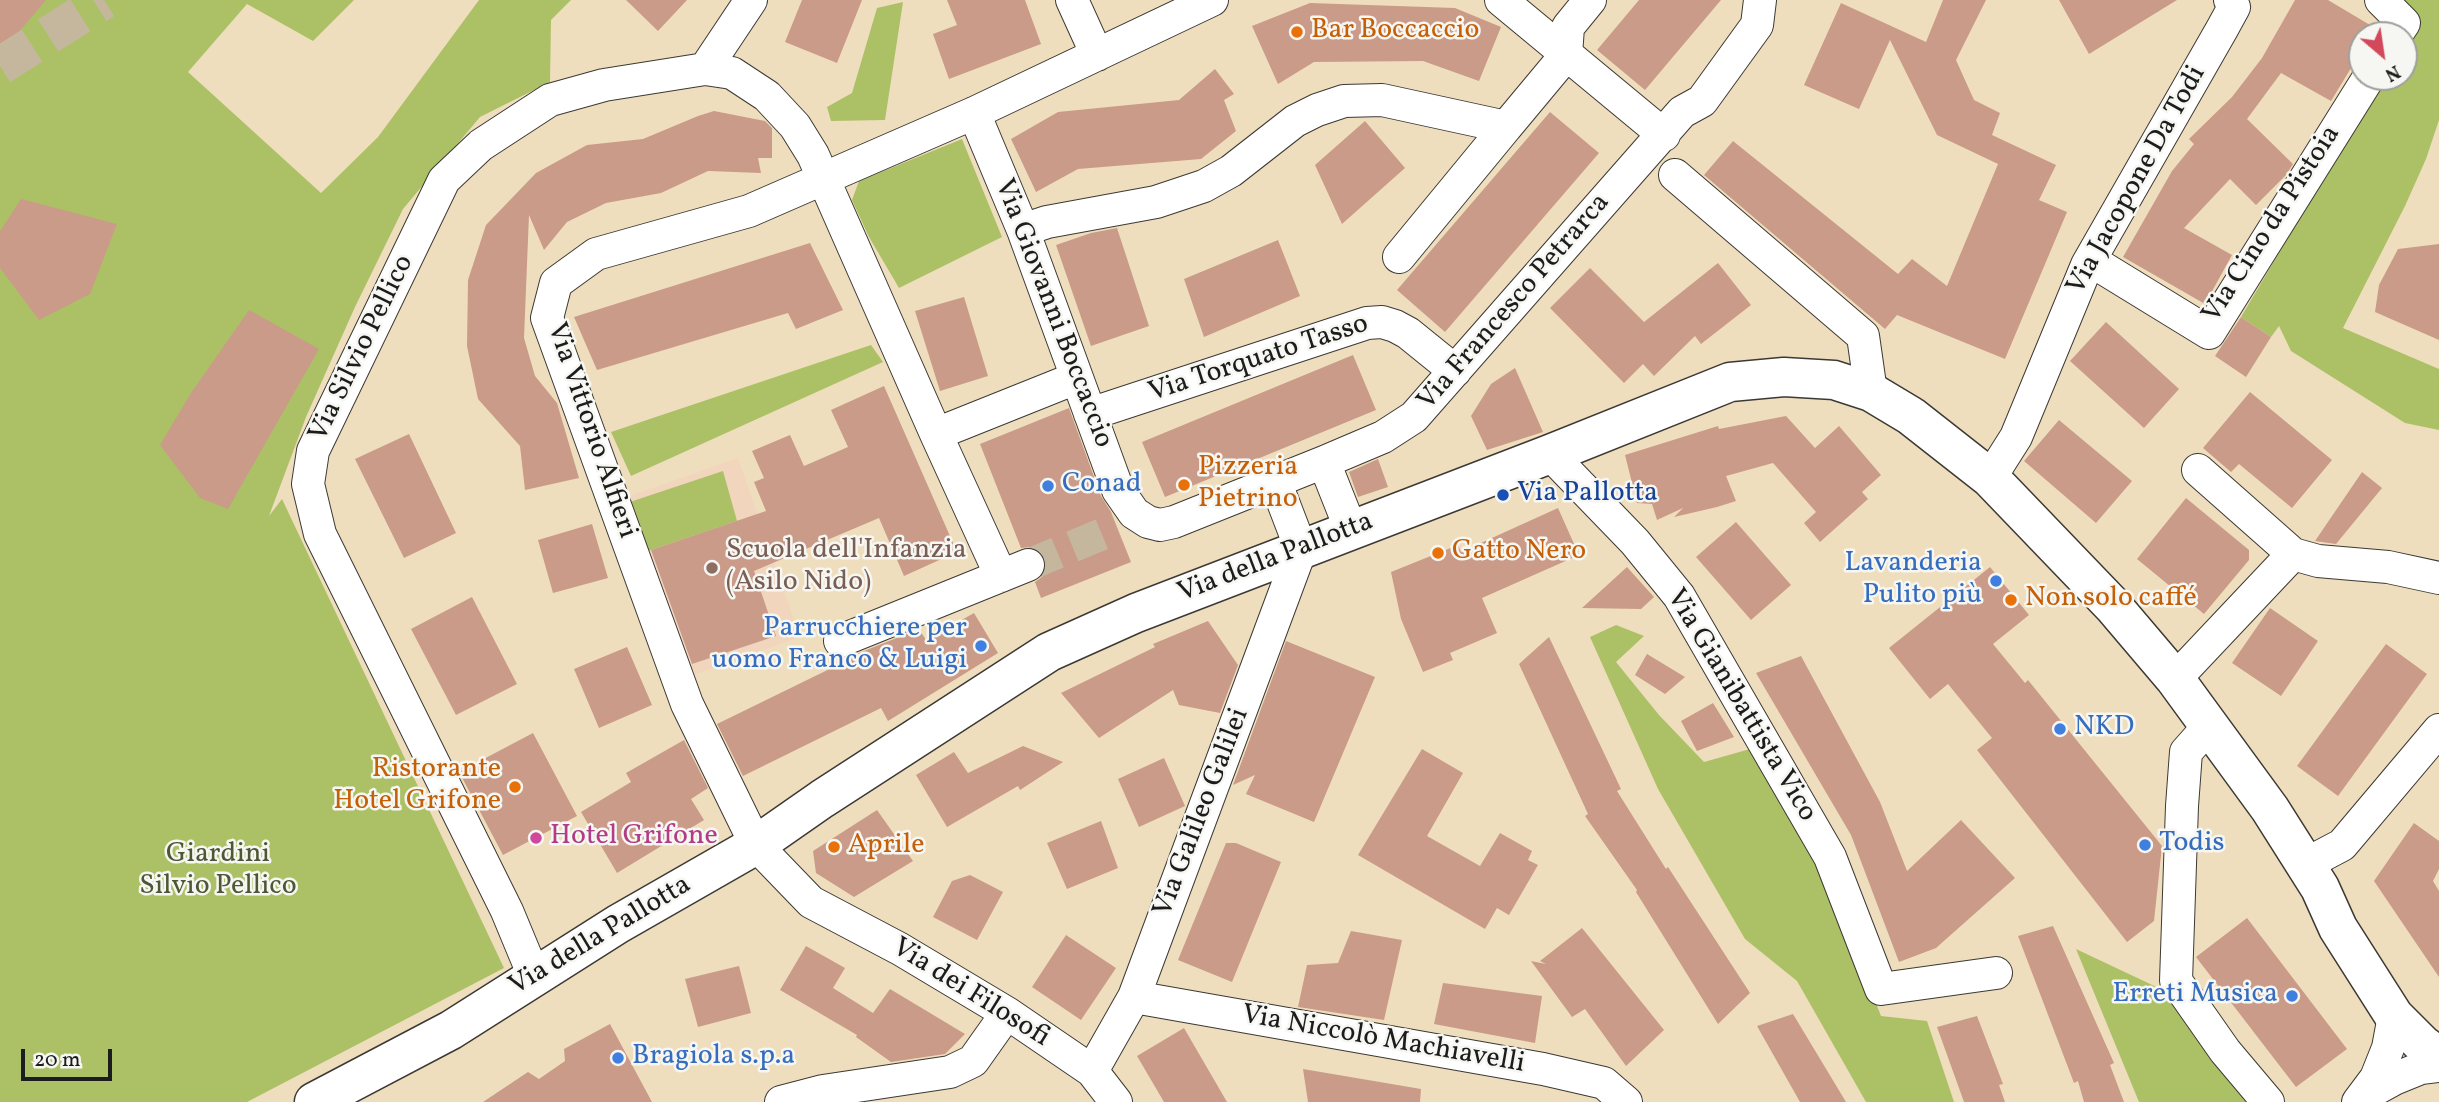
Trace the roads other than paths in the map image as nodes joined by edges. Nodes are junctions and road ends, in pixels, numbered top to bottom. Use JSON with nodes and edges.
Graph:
{"nodes":[{"id":1,"x":751,"y":0,"type":"edge"},
{"id":2,"x":1072,"y":0,"type":"edge"},
{"id":3,"x":1212,"y":0,"type":"edge"},
{"id":4,"x":1501,"y":0,"type":"edge"},
{"id":5,"x":1590,"y":0,"type":"edge"},
{"id":6,"x":1760,"y":0,"type":"edge"},
{"id":7,"x":2230,"y":0,"type":"edge"},
{"id":8,"x":2381,"y":0,"type":"edge"},
{"id":9,"x":2402,"y":21,"type":"edge"},
{"id":10,"x":1097,"y":55,"type":"junction"},
{"id":11,"x":1566,"y":55,"type":"junction"},
{"id":12,"x":705,"y":69,"type":"junction"},
{"id":13,"x":2361,"y":91,"type":"edge"},
{"id":14,"x":974,"y":113,"type":"junction"},
{"id":15,"x":1673,"y":123,"type":"junction"},
{"id":16,"x":1506,"y":127,"type":"junction"},
{"id":17,"x":1675,"y":175,"type":"dead end"},
{"id":18,"x":825,"y":179,"type":"junction"},
{"id":19,"x":1023,"y":230,"type":"junction"},
{"id":20,"x":1399,"y":257,"type":"dead end"},
{"id":21,"x":2090,"y":260,"type":"junction"},
{"id":22,"x":1455,"y":371,"type":"junction"},
{"id":23,"x":1076,"y":378,"type":"junction"},
{"id":24,"x":1871,"y":392,"type":"junction"},
{"id":25,"x":1090,"y":414,"type":"junction"},
{"id":26,"x":936,"y":434,"type":"junction"},
{"id":27,"x":1550,"y":454,"type":"junction"},
{"id":28,"x":1324,"y":462,"type":"junction"},
{"id":29,"x":2198,"y":470,"type":"dead end"},
{"id":30,"x":1990,"y":478,"type":"junction"},
{"id":31,"x":1275,"y":481,"type":"junction"},
{"id":32,"x":1126,"y":521,"type":"joint"},
{"id":33,"x":1351,"y":530,"type":"junction"},
{"id":34,"x":1301,"y":549,"type":"junction"},
{"id":35,"x":2293,"y":554,"type":"junction"},
{"id":36,"x":2439,"y":578,"type":"edge"},
{"id":37,"x":840,"y":641,"type":"dead end"},
{"id":38,"x":2175,"y":679,"type":"junction"},
{"id":39,"x":2210,"y":725,"type":"junction"},
{"id":40,"x":2439,"y":730,"type":"edge"},
{"id":41,"x":756,"y":845,"type":"junction"},
{"id":42,"x":2313,"y":876,"type":"junction"},
{"id":43,"x":811,"y":902,"type":"joint"},
{"id":44,"x":1996,"y":973,"type":"dead end"},
{"id":45,"x":534,"y":976,"type":"junction"},
{"id":46,"x":1134,"y":997,"type":"junction"},
{"id":47,"x":1007,"y":1013,"type":"junction"},
{"id":48,"x":2394,"y":1016,"type":"junction"},
{"id":49,"x":2439,"y":1030,"type":"edge"},
{"id":50,"x":2439,"y":1057,"type":"edge"},
{"id":51,"x":2439,"y":1066,"type":"edge"},
{"id":52,"x":1092,"y":1072,"type":"junction"},
{"id":53,"x":2359,"y":1100,"type":"edge"},
{"id":54,"x":314,"y":1102,"type":"edge"},
{"id":55,"x":781,"y":1102,"type":"edge"},
{"id":56,"x":1116,"y":1102,"type":"edge"},
{"id":57,"x":1626,"y":1102,"type":"edge"},
{"id":58,"x":2267,"y":1102,"type":"edge"}],
"edges":[{"from":1,"to":12,"type":"street"},
{"from":2,"to":10,"type":"street"},
{"from":3,"to":10,"type":"street"},
{"from":4,"to":11,"type":"street"},
{"from":5,"to":11,"type":"street"},
{"from":6,"to":15,"type":"street","name":"Via Francesco Petrarca"},
{"from":7,"to":21,"type":"street","name":"Via Jacopone Da Todi"},
{"from":8,"to":9,"type":"street"},
{"from":10,"to":14,"type":"street"},
{"from":11,"to":15,"type":"street"},
{"from":11,"to":16,"type":"street"},
{"from":12,"to":18,"type":"street"},
{"from":12,"to":45,"type":"street","name":"Via Silvio Pellico"},
{"from":13,"to":21,"type":"street","name":"Via Cino da Pistoia"},
{"from":14,"to":18,"type":"street"},
{"from":14,"to":19,"type":"street","name":"Via Giovanni Boccaccio"},
{"from":15,"to":22,"type":"street","name":"Via Francesco Petrarca"},
{"from":16,"to":19,"type":"street"},
{"from":16,"to":20,"type":"street"},
{"from":17,"to":24,"type":"street"},
{"from":18,"to":26,"type":"street"},
{"from":18,"to":41,"type":"street","name":"Via Vittorio Alfieri"},
{"from":19,"to":23,"type":"street","name":"Via Giovanni Boccaccio"},
{"from":21,"to":30,"type":"street","name":"Via Jacopone Da Todi"},
{"from":22,"to":25,"type":"street","name":"Via Torquato Tasso"},
{"from":22,"to":28,"type":"street","name":"Via Francesco Petrarca"},
{"from":23,"to":25,"type":"street","name":"Via Giovanni Boccaccio"},
{"from":23,"to":26,"type":"street"},
{"from":24,"to":27,"type":"main road","name":"Via della Pallotta"},
{"from":24,"to":30,"type":"main road","name":"Via della Pallotta"},
{"from":25,"to":32,"type":"street","name":"Via Giovanni Boccaccio"},
{"from":26,"to":37,"type":"street"},
{"from":27,"to":33,"type":"main road","name":"Via della Pallotta"},
{"from":27,"to":44,"type":"street","name":"Via Gianibattista Vico"},
{"from":28,"to":31,"type":"street","name":"Via Francesco Petrarca"},
{"from":28,"to":33,"type":"street"},
{"from":29,"to":35,"type":"street"},
{"from":30,"to":38,"type":"main road","name":"Via della Pallotta"},
{"from":31,"to":32,"type":"street","name":"Via Francesco Petrarca"},
{"from":31,"to":34,"type":"street"},
{"from":33,"to":34,"type":"main road","name":"Via della Pallotta"},
{"from":34,"to":41,"type":"main road","name":"Via della Pallotta"},
{"from":34,"to":46,"type":"street","name":"Via Galileo Galilei"},
{"from":35,"to":36,"type":"street"},
{"from":35,"to":38,"type":"street"},
{"from":38,"to":39,"type":"main road","name":"Via della Pallotta"},
{"from":39,"to":42,"type":"main road","name":"Via della Pallotta"},
{"from":39,"to":58,"type":"street"},
{"from":40,"to":42,"type":"street"},
{"from":41,"to":43,"type":"street","name":"Via Vittorio Alfieri"},
{"from":41,"to":45,"type":"main road","name":"Via della Pallotta"},
{"from":42,"to":48,"type":"main road","name":"Via della Pallotta"},
{"from":42,"to":49,"type":"main road"},
{"from":43,"to":47,"type":"street","name":"Via dei Filosofi"},
{"from":45,"to":54,"type":"main road","name":"Via della Pallotta"},
{"from":46,"to":52,"type":"street","name":"Via Galileo Galilei"},
{"from":46,"to":57,"type":"street","name":"Via Niccolò Machiavelli"},
{"from":47,"to":52,"type":"street","name":"Via dei Filosofi"},
{"from":47,"to":55,"type":"street"},
{"from":48,"to":50,"type":"main road","name":"Via della Pallotta"},
{"from":48,"to":53,"type":"street"},
{"from":51,"to":53,"type":"street"},
{"from":52,"to":56,"type":"street","name":"Via dei Filosofi"}]}
